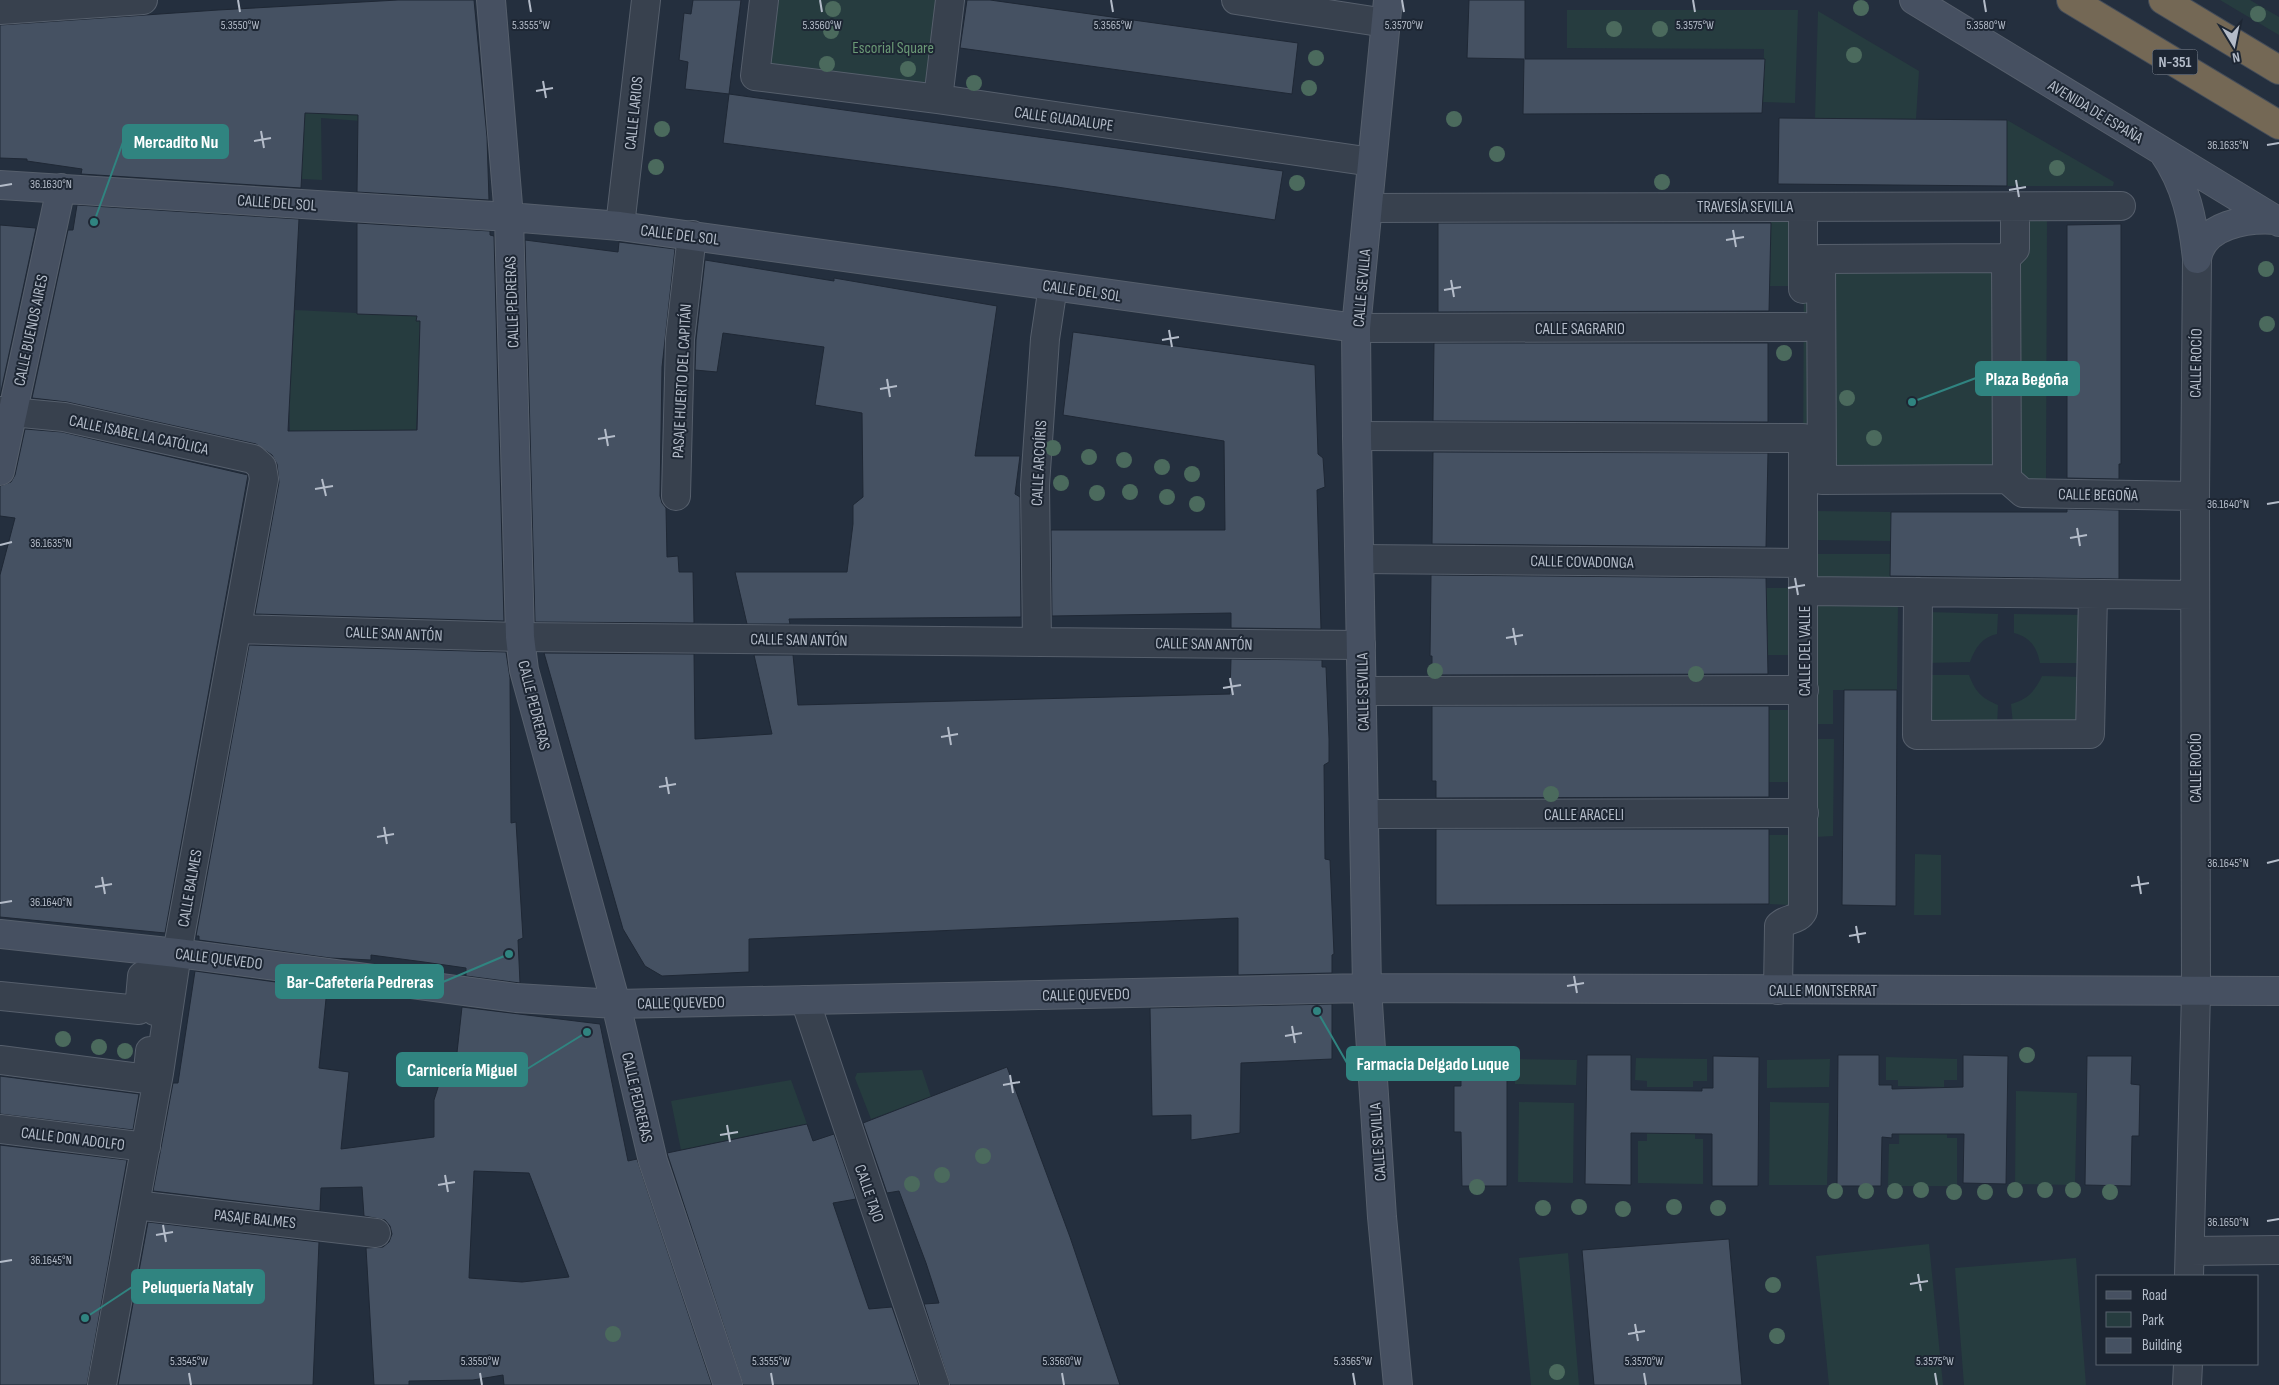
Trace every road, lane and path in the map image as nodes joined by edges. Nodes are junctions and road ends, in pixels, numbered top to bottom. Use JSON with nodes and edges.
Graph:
{"nodes":[{"id":1,"x":143,"y":0,"type":"edge"},
{"id":2,"x":491,"y":0,"type":"edge"},
{"id":3,"x":646,"y":0,"type":"edge"},
{"id":4,"x":764,"y":0,"type":"edge"},
{"id":5,"x":950,"y":0,"type":"edge"},
{"id":6,"x":1236,"y":0,"type":"edge"},
{"id":7,"x":1914,"y":0,"type":"edge"},
{"id":8,"x":2071,"y":0,"type":"edge"},
{"id":9,"x":2163,"y":0,"type":"edge"},
{"id":10,"x":0,"y":10,"type":"edge"},
{"id":11,"x":1387,"y":12,"type":"edge"},
{"id":12,"x":2279,"y":70,"type":"edge"},
{"id":13,"x":938,"y":99,"type":"junction"},
{"id":14,"x":2279,"y":125,"type":"edge"},
{"id":15,"x":2162,"y":151,"type":"junction"},
{"id":16,"x":1372,"y":162,"type":"junction"},
{"id":17,"x":0,"y":185,"type":"edge"},
{"id":18,"x":60,"y":188,"type":"junction"},
{"id":19,"x":1803,"y":206,"type":"junction"},
{"id":20,"x":2016,"y":206,"type":"junction"},
{"id":21,"x":2121,"y":206,"type":"dead end"},
{"id":22,"x":1368,"y":208,"type":"junction"},
{"id":23,"x":509,"y":216,"type":"junction"},
{"id":24,"x":2278,"y":221,"type":"edge"},
{"id":25,"x":620,"y":226,"type":"junction"},
{"id":26,"x":692,"y":235,"type":"junction"},
{"id":27,"x":1812,"y":254,"type":"junction"},
{"id":28,"x":2006,"y":258,"type":"junction"},
{"id":29,"x":2197,"y":259,"type":"junction"},
{"id":30,"x":1052,"y":286,"type":"junction"},
{"id":31,"x":1804,"y":327,"type":"junction"},
{"id":32,"x":1356,"y":328,"type":"junction"},
{"id":33,"x":6,"y":411,"type":"edge"},
{"id":34,"x":1357,"y":436,"type":"junction"},
{"id":35,"x":1803,"y":438,"type":"junction"},
{"id":36,"x":0,"y":471,"type":"edge"},
{"id":37,"x":264,"y":479,"type":"joint"},
{"id":38,"x":2007,"y":479,"type":"junction"},
{"id":39,"x":1812,"y":486,"type":"junction"},
{"id":40,"x":676,"y":496,"type":"dead end"},
{"id":41,"x":2195,"y":496,"type":"junction"},
{"id":42,"x":1360,"y":559,"type":"junction"},
{"id":43,"x":1803,"y":563,"type":"junction"},
{"id":44,"x":1804,"y":591,"type":"junction"},
{"id":45,"x":1918,"y":592,"type":"junction"},
{"id":46,"x":2093,"y":595,"type":"junction"},
{"id":47,"x":2195,"y":595,"type":"junction"},
{"id":48,"x":237,"y":629,"type":"junction"},
{"id":49,"x":520,"y":636,"type":"junction"},
{"id":50,"x":1037,"y":642,"type":"junction"},
{"id":51,"x":1361,"y":645,"type":"junction"},
{"id":52,"x":1362,"y":690,"type":"junction"},
{"id":53,"x":1804,"y":690,"type":"junction"},
{"id":54,"x":1364,"y":814,"type":"junction"},
{"id":55,"x":1804,"y":814,"type":"junction"},
{"id":56,"x":0,"y":934,"type":"edge"},
{"id":57,"x":177,"y":952,"type":"junction"},
{"id":58,"x":1366,"y":988,"type":"junction"},
{"id":59,"x":1778,"y":990,"type":"junction"},
{"id":60,"x":2279,"y":991,"type":"edge"},
{"id":61,"x":2196,"y":992,"type":"junction"},
{"id":62,"x":0,"y":996,"type":"edge"},
{"id":63,"x":805,"y":1000,"type":"junction"},
{"id":64,"x":616,"y":1004,"type":"junction"},
{"id":65,"x":0,"y":1060,"type":"edge"},
{"id":66,"x":0,"y":1129,"type":"edge"},
{"id":67,"x":146,"y":1147,"type":"junction"},
{"id":68,"x":135,"y":1205,"type":"junction"},
{"id":69,"x":376,"y":1233,"type":"dead end"},
{"id":70,"x":2279,"y":1250,"type":"edge"},
{"id":71,"x":2190,"y":1264,"type":"edge"},
{"id":72,"x":2188,"y":1365,"type":"edge"},
{"id":73,"x":102,"y":1385,"type":"edge"},
{"id":74,"x":728,"y":1385,"type":"edge"},
{"id":75,"x":935,"y":1385,"type":"edge"},
{"id":76,"x":1398,"y":1385,"type":"edge"},
{"id":77,"x":2187,"y":1385,"type":"edge"}],
"edges":[{"from":1,"to":10,"type":"street"},
{"from":2,"to":23,"type":"main road","name":"CALLE PEDRERAS"},
{"from":3,"to":25,"type":"street","name":"CALLE LARIOS"},
{"from":4,"to":13,"type":"street","name":"CALLE GUADALUPE"},
{"from":5,"to":13,"type":"street"},
{"from":6,"to":11,"type":"street"},
{"from":7,"to":15,"type":"main road","name":"AVENIDA DE ESPAÑA"},
{"from":8,"to":14,"type":"highway","number":"N-351"},
{"from":9,"to":12,"type":"highway"},
{"from":11,"to":16,"type":"main road","name":"CALLE SEVILLA"},
{"from":13,"to":16,"type":"street","name":"CALLE GUADALUPE"},
{"from":15,"to":24,"type":"main road","name":"AVENIDA DE ESPAÑA"},
{"from":15,"to":29,"type":"main road"},
{"from":16,"to":22,"type":"main road","name":"CALLE SEVILLA"},
{"from":17,"to":18,"type":"main road","name":"CALLE DEL SOL"},
{"from":18,"to":23,"type":"main road","name":"CALLE DEL SOL"},
{"from":18,"to":33,"type":"main road","name":"CALLE BUENOS AIRES"},
{"from":19,"to":20,"type":"street","name":"TRAVESÍA SEVILLA"},
{"from":19,"to":22,"type":"street","name":"TRAVESÍA SEVILLA"},
{"from":19,"to":27,"type":"street","name":"CALLE DEL VALLE"},
{"from":20,"to":21,"type":"street","name":"TRAVESÍA SEVILLA"},
{"from":20,"to":28,"type":"street"},
{"from":22,"to":32,"type":"main road","name":"CALLE SEVILLA"},
{"from":23,"to":25,"type":"main road","name":"CALLE DEL SOL"},
{"from":23,"to":49,"type":"main road","name":"CALLE PEDRERAS"},
{"from":24,"to":29,"type":"main road"},
{"from":25,"to":26,"type":"main road","name":"CALLE DEL SOL"},
{"from":26,"to":30,"type":"main road","name":"CALLE DEL SOL"},
{"from":26,"to":40,"type":"street","name":"PASAJE HUERTO DEL CAPITÁN"},
{"from":27,"to":28,"type":"street"},
{"from":27,"to":31,"type":"street","name":"CALLE DEL VALLE"},
{"from":27,"to":39,"type":"street"},
{"from":28,"to":38,"type":"street"},
{"from":29,"to":41,"type":"street","name":"CALLE ROCÍO"},
{"from":30,"to":32,"type":"main road","name":"CALLE DEL SOL"},
{"from":30,"to":50,"type":"street","name":"CALLE ARCOÍRIS"},
{"from":31,"to":32,"type":"street","name":"CALLE SAGRARIO"},
{"from":31,"to":35,"type":"street","name":"CALLE DEL VALLE"},
{"from":32,"to":34,"type":"main road","name":"CALLE SEVILLA"},
{"from":33,"to":36,"type":"main road","name":"CALLE BUENOS AIRES"},
{"from":33,"to":37,"type":"street","name":"CALLE ISABEL LA CATÓLICA"},
{"from":34,"to":35,"type":"street"},
{"from":34,"to":42,"type":"main road","name":"CALLE SEVILLA"},
{"from":35,"to":39,"type":"street","name":"CALLE DEL VALLE"},
{"from":37,"to":48,"type":"street","name":"CALLE BALMES"},
{"from":38,"to":39,"type":"street"},
{"from":38,"to":41,"type":"street","name":"CALLE BEGOÑA"},
{"from":39,"to":43,"type":"street","name":"CALLE DEL VALLE"},
{"from":41,"to":47,"type":"street","name":"CALLE ROCÍO"},
{"from":42,"to":43,"type":"street","name":"CALLE COVADONGA"},
{"from":42,"to":51,"type":"main road","name":"CALLE SEVILLA"},
{"from":43,"to":44,"type":"street","name":"CALLE DEL VALLE"},
{"from":44,"to":45,"type":"street"},
{"from":44,"to":53,"type":"street","name":"CALLE DEL VALLE"},
{"from":45,"to":46,"type":"street"},
{"from":45,"to":46,"type":"street"},
{"from":46,"to":47,"type":"street"},
{"from":47,"to":61,"type":"street","name":"CALLE ROCÍO"},
{"from":48,"to":49,"type":"street","name":"CALLE SAN ANTÓN"},
{"from":48,"to":57,"type":"street","name":"CALLE BALMES"},
{"from":49,"to":50,"type":"street","name":"CALLE SAN ANTÓN"},
{"from":49,"to":64,"type":"main road","name":"CALLE PEDRERAS"},
{"from":50,"to":51,"type":"street","name":"CALLE SAN ANTÓN"},
{"from":51,"to":52,"type":"main road","name":"CALLE SEVILLA"},
{"from":52,"to":53,"type":"street"},
{"from":52,"to":54,"type":"main road","name":"CALLE SEVILLA"},
{"from":53,"to":55,"type":"street","name":"CALLE DEL VALLE"},
{"from":54,"to":55,"type":"street","name":"CALLE ARACELI"},
{"from":54,"to":58,"type":"main road","name":"CALLE SEVILLA"},
{"from":55,"to":59,"type":"street","name":"CALLE DEL VALLE"},
{"from":56,"to":57,"type":"main road","name":"CALLE QUEVEDO"},
{"from":57,"to":64,"type":"main road","name":"CALLE QUEVEDO"},
{"from":57,"to":67,"type":"street","name":"CALLE BALMES"},
{"from":58,"to":59,"type":"main road","name":"CALLE MONTSERRAT"},
{"from":58,"to":63,"type":"main road","name":"CALLE QUEVEDO"},
{"from":58,"to":76,"type":"main road","name":"CALLE SEVILLA"},
{"from":59,"to":61,"type":"main road","name":"CALLE MONTSERRAT"},
{"from":60,"to":61,"type":"main road","name":"CALLE MONTSERRAT"},
{"from":61,"to":71,"type":"street","name":"CALLE ROCÍO"},
{"from":62,"to":65,"type":"street"},
{"from":63,"to":64,"type":"main road","name":"CALLE QUEVEDO"},
{"from":63,"to":75,"type":"street","name":"CALLE TAJO"},
{"from":64,"to":74,"type":"main road","name":"CALLE PEDRERAS"},
{"from":66,"to":67,"type":"street","name":"CALLE DON ADOLFO"},
{"from":67,"to":68,"type":"street","name":"CALLE BALMES"},
{"from":68,"to":69,"type":"street","name":"PASAJE BALMES"},
{"from":68,"to":73,"type":"street","name":"CALLE BALMES"},
{"from":70,"to":71,"type":"street"},
{"from":72,"to":77,"type":"street"}]}
